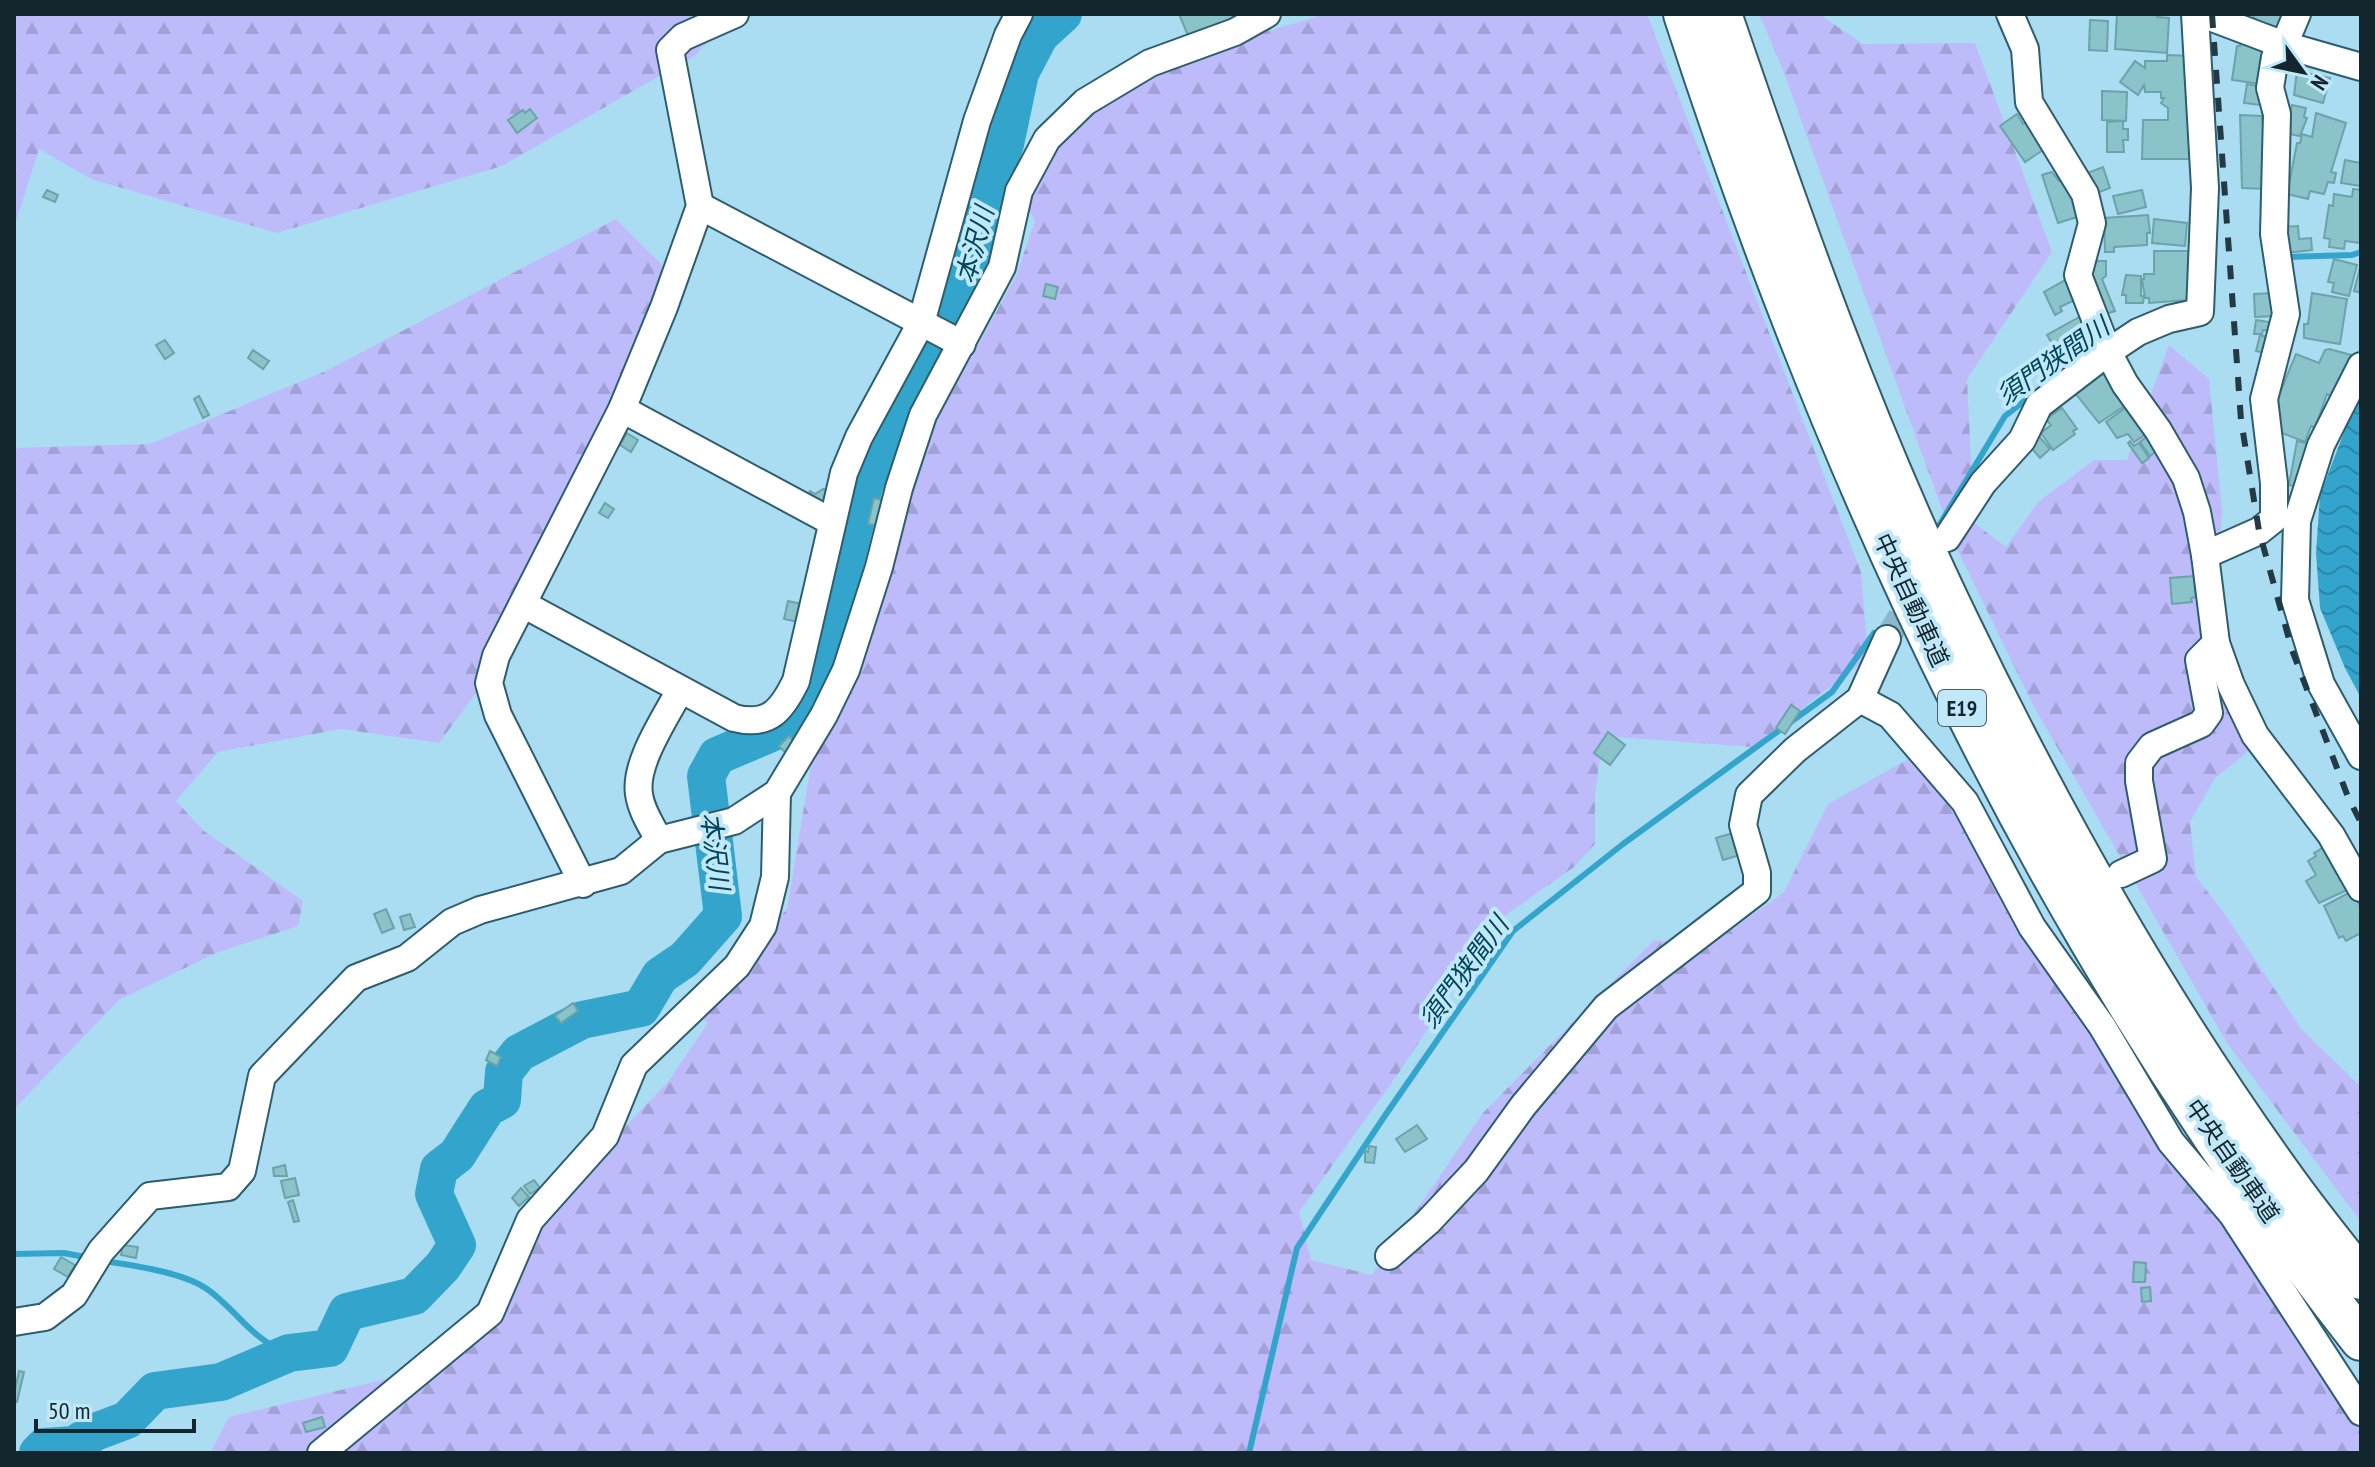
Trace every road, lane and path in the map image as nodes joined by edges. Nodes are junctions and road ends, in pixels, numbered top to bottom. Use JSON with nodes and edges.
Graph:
{"nodes":[{"id":1,"x":735,"y":14,"type":"edge"},
{"id":2,"x":1019,"y":14,"type":"edge"},
{"id":3,"x":1267,"y":14,"type":"edge"},
{"id":4,"x":1684,"y":14,"type":"edge"},
{"id":5,"x":1721,"y":14,"type":"edge"},
{"id":6,"x":2010,"y":14,"type":"edge"},
{"id":7,"x":2195,"y":14,"type":"edge"},
{"id":8,"x":2202,"y":14,"type":"edge"},
{"id":9,"x":2297,"y":14,"type":"edge"},
{"id":10,"x":2284,"y":45,"type":"junction"},
{"id":11,"x":2361,"y":67,"type":"edge"},
{"id":12,"x":700,"y":206,"type":"junction"},
{"id":13,"x":921,"y":323,"type":"junction"},
{"id":14,"x":962,"y":344,"type":"junction"},
{"id":15,"x":2108,"y":352,"type":"junction"},
{"id":16,"x":2361,"y":366,"type":"edge"},
{"id":17,"x":622,"y":409,"type":"junction"},
{"id":18,"x":832,"y":522,"type":"junction"},
{"id":19,"x":1947,"y":538,"type":"dead end"},
{"id":20,"x":2205,"y":555,"type":"junction"},
{"id":21,"x":523,"y":604,"type":"junction"},
{"id":22,"x":1887,"y":639,"type":"tunnel mouth"},
{"id":23,"x":2216,"y":643,"type":"junction"},
{"id":24,"x":680,"y":690,"type":"junction"},
{"id":25,"x":1860,"y":699,"type":"junction"},
{"id":26,"x":2361,"y":756,"type":"edge"},
{"id":27,"x":777,"y":793,"type":"junction"},
{"id":28,"x":659,"y":840,"type":"junction"},
{"id":29,"x":2121,"y":874,"type":"dead end"},
{"id":30,"x":583,"y":884,"type":"junction"},
{"id":31,"x":2361,"y":888,"type":"edge"},
{"id":32,"x":1389,"y":1256,"type":"dead end"},
{"id":33,"x":2361,"y":1279,"type":"edge"},
{"id":34,"x":14,"y":1322,"type":"edge"},
{"id":35,"x":2361,"y":1340,"type":"edge"},
{"id":36,"x":2361,"y":1412,"type":"edge"},
{"id":37,"x":321,"y":1453,"type":"edge"}],
"edges":[{"from":1,"to":12,"type":"street"},
{"from":2,"to":13,"type":"street"},
{"from":3,"to":14,"type":"street"},
{"from":4,"to":35,"type":"highway","name":"中央自動車道","number":"E19"},
{"from":5,"to":33,"type":"highway","name":"中央自動車道","number":"E19"},
{"from":6,"to":15,"type":"street"},
{"from":7,"to":15,"type":"street"},
{"from":8,"to":10,"type":"street"},
{"from":9,"to":10,"type":"street"},
{"from":10,"to":11,"type":"street"},
{"from":10,"to":20,"type":"street"},
{"from":12,"to":13,"type":"street"},
{"from":12,"to":17,"type":"street"},
{"from":13,"to":14,"type":"street"},
{"from":13,"to":18,"type":"street"},
{"from":14,"to":27,"type":"street"},
{"from":15,"to":19,"type":"street"},
{"from":15,"to":20,"type":"street"},
{"from":16,"to":26,"type":"street"},
{"from":17,"to":18,"type":"street"},
{"from":17,"to":21,"type":"street"},
{"from":18,"to":24,"type":"street"},
{"from":20,"to":23,"type":"street"},
{"from":21,"to":24,"type":"street"},
{"from":21,"to":30,"type":"street"},
{"from":22,"to":25,"type":"street"},
{"from":23,"to":29,"type":"street"},
{"from":23,"to":31,"type":"street"},
{"from":24,"to":28,"type":"street"},
{"from":25,"to":32,"type":"street"},
{"from":25,"to":36,"type":"street"},
{"from":27,"to":28,"type":"street"},
{"from":27,"to":37,"type":"street"},
{"from":28,"to":30,"type":"street"},
{"from":30,"to":34,"type":"street"}]}
